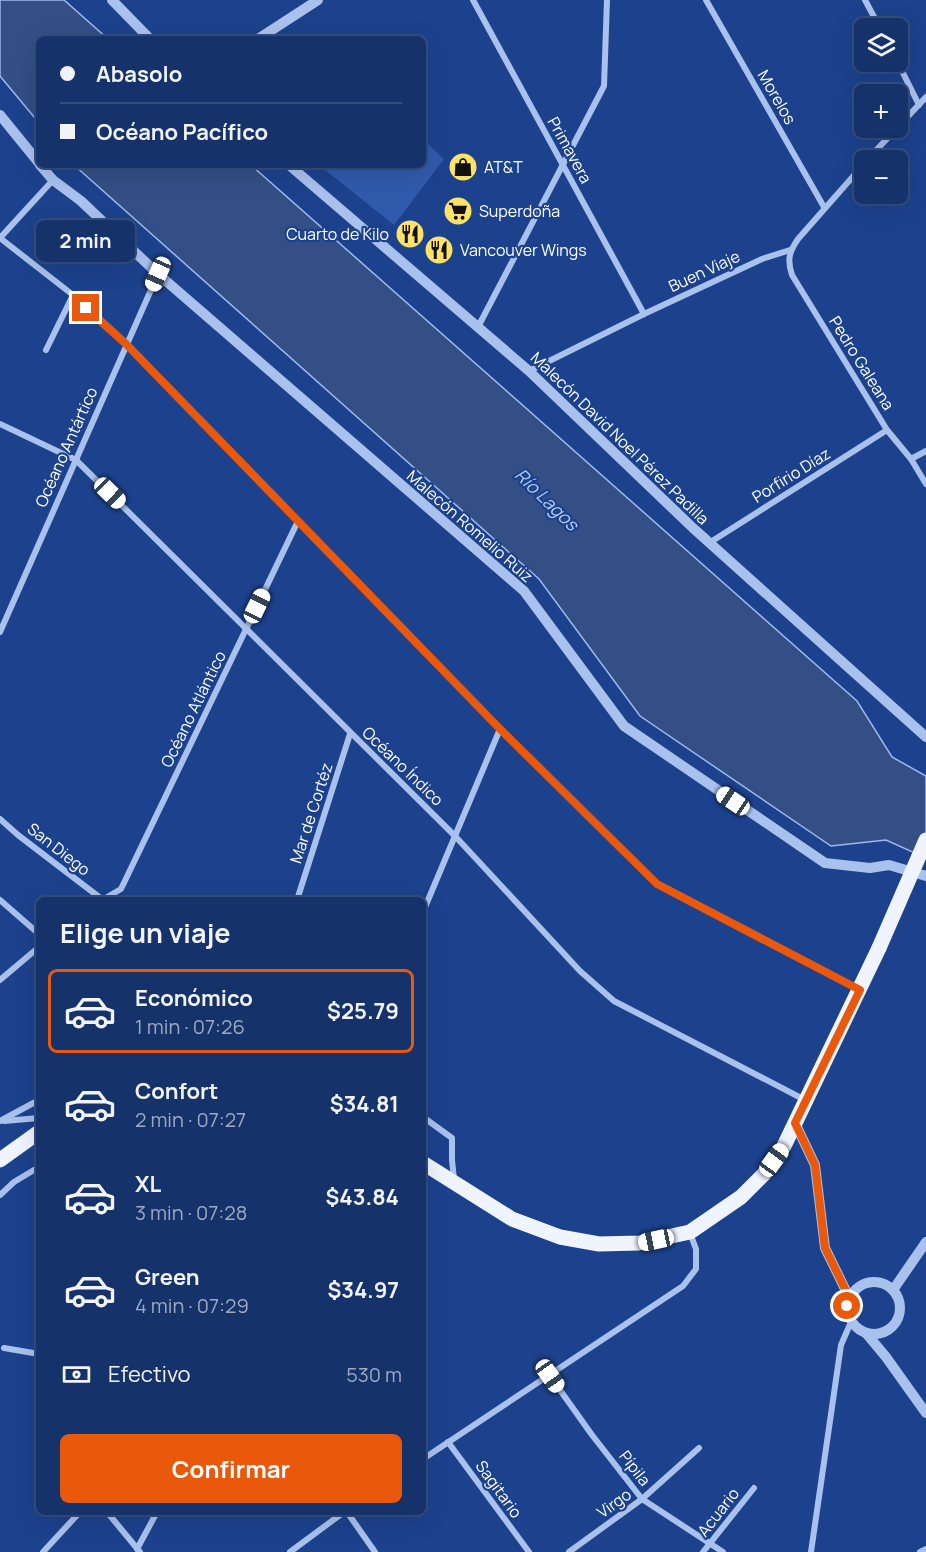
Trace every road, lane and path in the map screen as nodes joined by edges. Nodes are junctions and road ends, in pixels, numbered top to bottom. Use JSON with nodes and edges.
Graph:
{"nodes":[{"id":1,"x":112,"y":0,"type":"edge"},
{"id":2,"x":318,"y":0,"type":"edge"},
{"id":3,"x":473,"y":0,"type":"edge"},
{"id":4,"x":607,"y":0,"type":"edge"},
{"id":5,"x":706,"y":0,"type":"edge"},
{"id":6,"x":865,"y":0,"type":"edge"},
{"id":7,"x":875,"y":18,"type":"edge"},
{"id":8,"x":147,"y":36,"type":"edge"},
{"id":9,"x":263,"y":36,"type":"edge"},
{"id":10,"x":902,"y":72,"type":"edge"},
{"id":11,"x":926,"y":98,"type":"edge"},
{"id":12,"x":919,"y":105,"type":"junction"},
{"id":13,"x":0,"y":115,"type":"edge"},
{"id":14,"x":876,"y":150,"type":"edge"},
{"id":15,"x":36,"y":159,"type":"edge"},
{"id":16,"x":563,"y":165,"type":"junction"},
{"id":17,"x":43,"y":168,"type":"edge"},
{"id":18,"x":292,"y":168,"type":"edge"},
{"id":19,"x":854,"y":175,"type":"edge"},
{"id":20,"x":53,"y":180,"type":"junction"},
{"id":21,"x":824,"y":207,"type":"junction"},
{"id":22,"x":0,"y":238,"type":"edge"},
{"id":23,"x":790,"y":250,"type":"junction"},
{"id":24,"x":158,"y":274,"type":"junction"},
{"id":25,"x":73,"y":296,"type":"junction"},
{"id":26,"x":644,"y":314,"type":"junction"},
{"id":27,"x":478,"y":327,"type":"junction"},
{"id":28,"x":126,"y":344,"type":"junction"},
{"id":29,"x":46,"y":350,"type":"dead end"},
{"id":30,"x":529,"y":371,"type":"junction"},
{"id":31,"x":0,"y":424,"type":"edge"},
{"id":32,"x":887,"y":430,"type":"junction"},
{"id":33,"x":926,"y":451,"type":"edge"},
{"id":34,"x":911,"y":459,"type":"junction"},
{"id":35,"x":76,"y":460,"type":"junction"},
{"id":36,"x":926,"y":484,"type":"edge"},
{"id":37,"x":298,"y":521,"type":"junction"},
{"id":38,"x":709,"y":543,"type":"junction"},
{"id":39,"x":247,"y":628,"type":"junction"},
{"id":40,"x":0,"y":632,"type":"edge"},
{"id":41,"x":500,"y":729,"type":"junction"},
{"id":42,"x":350,"y":734,"type":"junction"},
{"id":43,"x":926,"y":737,"type":"edge"},
{"id":44,"x":0,"y":819,"type":"edge"},
{"id":45,"x":455,"y":836,"type":"junction"},
{"id":46,"x":926,"y":840,"type":"edge"},
{"id":47,"x":926,"y":876,"type":"edge"},
{"id":48,"x":98,"y":897,"type":"edge"},
{"id":49,"x":107,"y":897,"type":"edge"},
{"id":50,"x":298,"y":897,"type":"edge"},
{"id":51,"x":0,"y":900,"type":"edge"},
{"id":52,"x":426,"y":905,"type":"edge"},
{"id":53,"x":36,"y":931,"type":"edge"},
{"id":54,"x":36,"y":950,"type":"edge"},
{"id":55,"x":0,"y":981,"type":"edge"},
{"id":56,"x":860,"y":990,"type":"junction"},
{"id":57,"x":806,"y":1101,"type":"junction"},
{"id":58,"x":36,"y":1102,"type":"edge"},
{"id":59,"x":36,"y":1118,"type":"edge"},
{"id":60,"x":426,"y":1119,"type":"edge"},
{"id":61,"x":0,"y":1121,"type":"edge"},
{"id":62,"x":795,"y":1123,"type":"junction"},
{"id":63,"x":36,"y":1134,"type":"edge"},
{"id":64,"x":0,"y":1160,"type":"edge"},
{"id":65,"x":426,"y":1165,"type":"edge"},
{"id":66,"x":36,"y":1169,"type":"edge"},
{"id":67,"x":455,"y":1182,"type":"junction"},
{"id":68,"x":0,"y":1195,"type":"edge"},
{"id":69,"x":690,"y":1232,"type":"junction"},
{"id":70,"x":926,"y":1242,"type":"edge"},
{"id":71,"x":893,"y":1290,"type":"junction"},
{"id":72,"x":849,"y":1297,"type":"junction"},
{"id":73,"x":851,"y":1322,"type":"junction"},
{"id":74,"x":866,"y":1333,"type":"junction"},
{"id":75,"x":4,"y":1348,"type":"dead end"},
{"id":76,"x":36,"y":1353,"type":"edge"},
{"id":77,"x":550,"y":1376,"type":"junction"},
{"id":78,"x":926,"y":1413,"type":"edge"},
{"id":79,"x":448,"y":1443,"type":"junction"},
{"id":80,"x":699,"y":1448,"type":"dead end"},
{"id":81,"x":426,"y":1457,"type":"edge"},
{"id":82,"x":754,"y":1488,"type":"dead end"},
{"id":83,"x":642,"y":1499,"type":"junction"},
{"id":84,"x":77,"y":1515,"type":"edge"},
{"id":85,"x":109,"y":1515,"type":"edge"},
{"id":86,"x":156,"y":1515,"type":"edge"},
{"id":87,"x":341,"y":1515,"type":"edge"},
{"id":88,"x":347,"y":1515,"type":"edge"},
{"id":89,"x":710,"y":1544,"type":"junction"},
{"id":90,"x":926,"y":1549,"type":"edge"},
{"id":91,"x":138,"y":1550,"type":"edge"},
{"id":92,"x":43,"y":1552,"type":"edge"},
{"id":93,"x":291,"y":1552,"type":"edge"},
{"id":94,"x":375,"y":1552,"type":"edge"},
{"id":95,"x":529,"y":1552,"type":"edge"},
{"id":96,"x":569,"y":1552,"type":"edge"},
{"id":97,"x":703,"y":1552,"type":"edge"},
{"id":98,"x":723,"y":1552,"type":"edge"},
{"id":99,"x":811,"y":1552,"type":"edge"},
{"id":100,"x":920,"y":1552,"type":"edge"}],
"edges":[{"from":1,"to":8,"type":"street"},
{"from":2,"to":9,"type":"street"},
{"from":3,"to":16,"type":"street","name":"Primavera"},
{"from":4,"to":16,"type":"street"},
{"from":5,"to":21,"type":"street","name":"Morelos"},
{"from":6,"to":7,"type":"street"},
{"from":10,"to":12,"type":"street"},
{"from":11,"to":12,"type":"street"},
{"from":12,"to":14,"type":"street"},
{"from":13,"to":15,"type":"street","name":"Malecón Romelio Ruiz"},
{"from":16,"to":26,"type":"street","name":"Primavera"},
{"from":16,"to":27,"type":"street"},
{"from":17,"to":20,"type":"street","name":"Malecón Romelio Ruiz"},
{"from":18,"to":27,"type":"street","name":"Malecón David Noel Pérez Padilla"},
{"from":19,"to":21,"type":"street"},
{"from":20,"to":22,"type":"street"},
{"from":20,"to":24,"type":"street","name":"Malecón Romelio Ruiz"},
{"from":21,"to":23,"type":"street"},
{"from":22,"to":25,"type":"street"},
{"from":23,"to":26,"type":"street","name":"Buen Viaje"},
{"from":23,"to":32,"type":"street","name":"Pedro Galeana"},
{"from":24,"to":28,"type":"street","name":"Océano Antártico"},
{"from":24,"to":47,"type":"street","name":"Malecón Romelio Ruiz"},
{"from":25,"to":28,"type":"street"},
{"from":25,"to":29,"type":"street"},
{"from":26,"to":30,"type":"street","name":"Buen Viaje"},
{"from":27,"to":30,"type":"street","name":"Malecón David Noel Pérez Padilla"},
{"from":28,"to":35,"type":"street","name":"Océano Antártico"},
{"from":28,"to":37,"type":"street"},
{"from":30,"to":38,"type":"street","name":"Malecón David Noel Pérez Padilla"},
{"from":31,"to":35,"type":"street","name":"Océano Índico"},
{"from":32,"to":34,"type":"street","name":"Pedro Galeana"},
{"from":32,"to":38,"type":"street","name":"Porfirio Díaz"},
{"from":33,"to":34,"type":"street"},
{"from":34,"to":36,"type":"street","name":"Pedro Galeana"},
{"from":35,"to":39,"type":"street","name":"Océano Índico"},
{"from":35,"to":40,"type":"street","name":"Océano Antártico"},
{"from":37,"to":39,"type":"street","name":"Océano Atlántico"},
{"from":37,"to":41,"type":"street"},
{"from":38,"to":43,"type":"street","name":"Malecón David Noel Pérez Padilla"},
{"from":39,"to":42,"type":"street","name":"Océano Índico"},
{"from":39,"to":49,"type":"street","name":"Océano Atlántico"},
{"from":41,"to":45,"type":"street"},
{"from":41,"to":56,"type":"street"},
{"from":42,"to":45,"type":"street","name":"Océano Índico"},
{"from":42,"to":50,"type":"street","name":"Mar de Cortéz"},
{"from":44,"to":48,"type":"street","name":"San Diego"},
{"from":45,"to":52,"type":"street"},
{"from":45,"to":57,"type":"street","name":"Océano Índico"},
{"from":46,"to":56,"type":"main road","bridge":true},
{"from":51,"to":53,"type":"street"},
{"from":54,"to":55,"type":"street"},
{"from":56,"to":57,"type":"main road"},
{"from":57,"to":62,"type":"main road"},
{"from":58,"to":61,"type":"street"},
{"from":59,"to":61,"type":"street"},
{"from":60,"to":67,"type":"street"},
{"from":62,"to":69,"type":"main road"},
{"from":62,"to":72,"type":"street"},
{"from":63,"to":64,"type":"main road"},
{"from":65,"to":67,"type":"main road"},
{"from":66,"to":68,"type":"street"},
{"from":67,"to":69,"type":"main road"},
{"from":69,"to":77,"type":"street"},
{"from":70,"to":71,"type":"street"},
{"from":71,"to":72,"type":"street"},
{"from":71,"to":74,"type":"street"},
{"from":72,"to":73,"type":"street"},
{"from":73,"to":74,"type":"street"},
{"from":73,"to":99,"type":"street"},
{"from":74,"to":78,"type":"street"},
{"from":75,"to":76,"type":"street"},
{"from":77,"to":79,"type":"street"},
{"from":77,"to":83,"type":"street","name":"Pípila"},
{"from":79,"to":81,"type":"street"},
{"from":79,"to":95,"type":"street","name":"Sagitario"},
{"from":80,"to":83,"type":"street","name":"Virgo"},
{"from":82,"to":89,"type":"street","name":"Acuario"},
{"from":83,"to":89,"type":"street","name":"Pípila"},
{"from":83,"to":96,"type":"street","name":"Virgo"},
{"from":84,"to":92,"type":"street"},
{"from":85,"to":91,"type":"street"},
{"from":86,"to":91,"type":"street"},
{"from":87,"to":93,"type":"street"},
{"from":88,"to":94,"type":"street"},
{"from":89,"to":97,"type":"street","name":"Acuario"},
{"from":89,"to":98,"type":"street","name":"Pípila"},
{"from":90,"to":100,"type":"street"}]}
